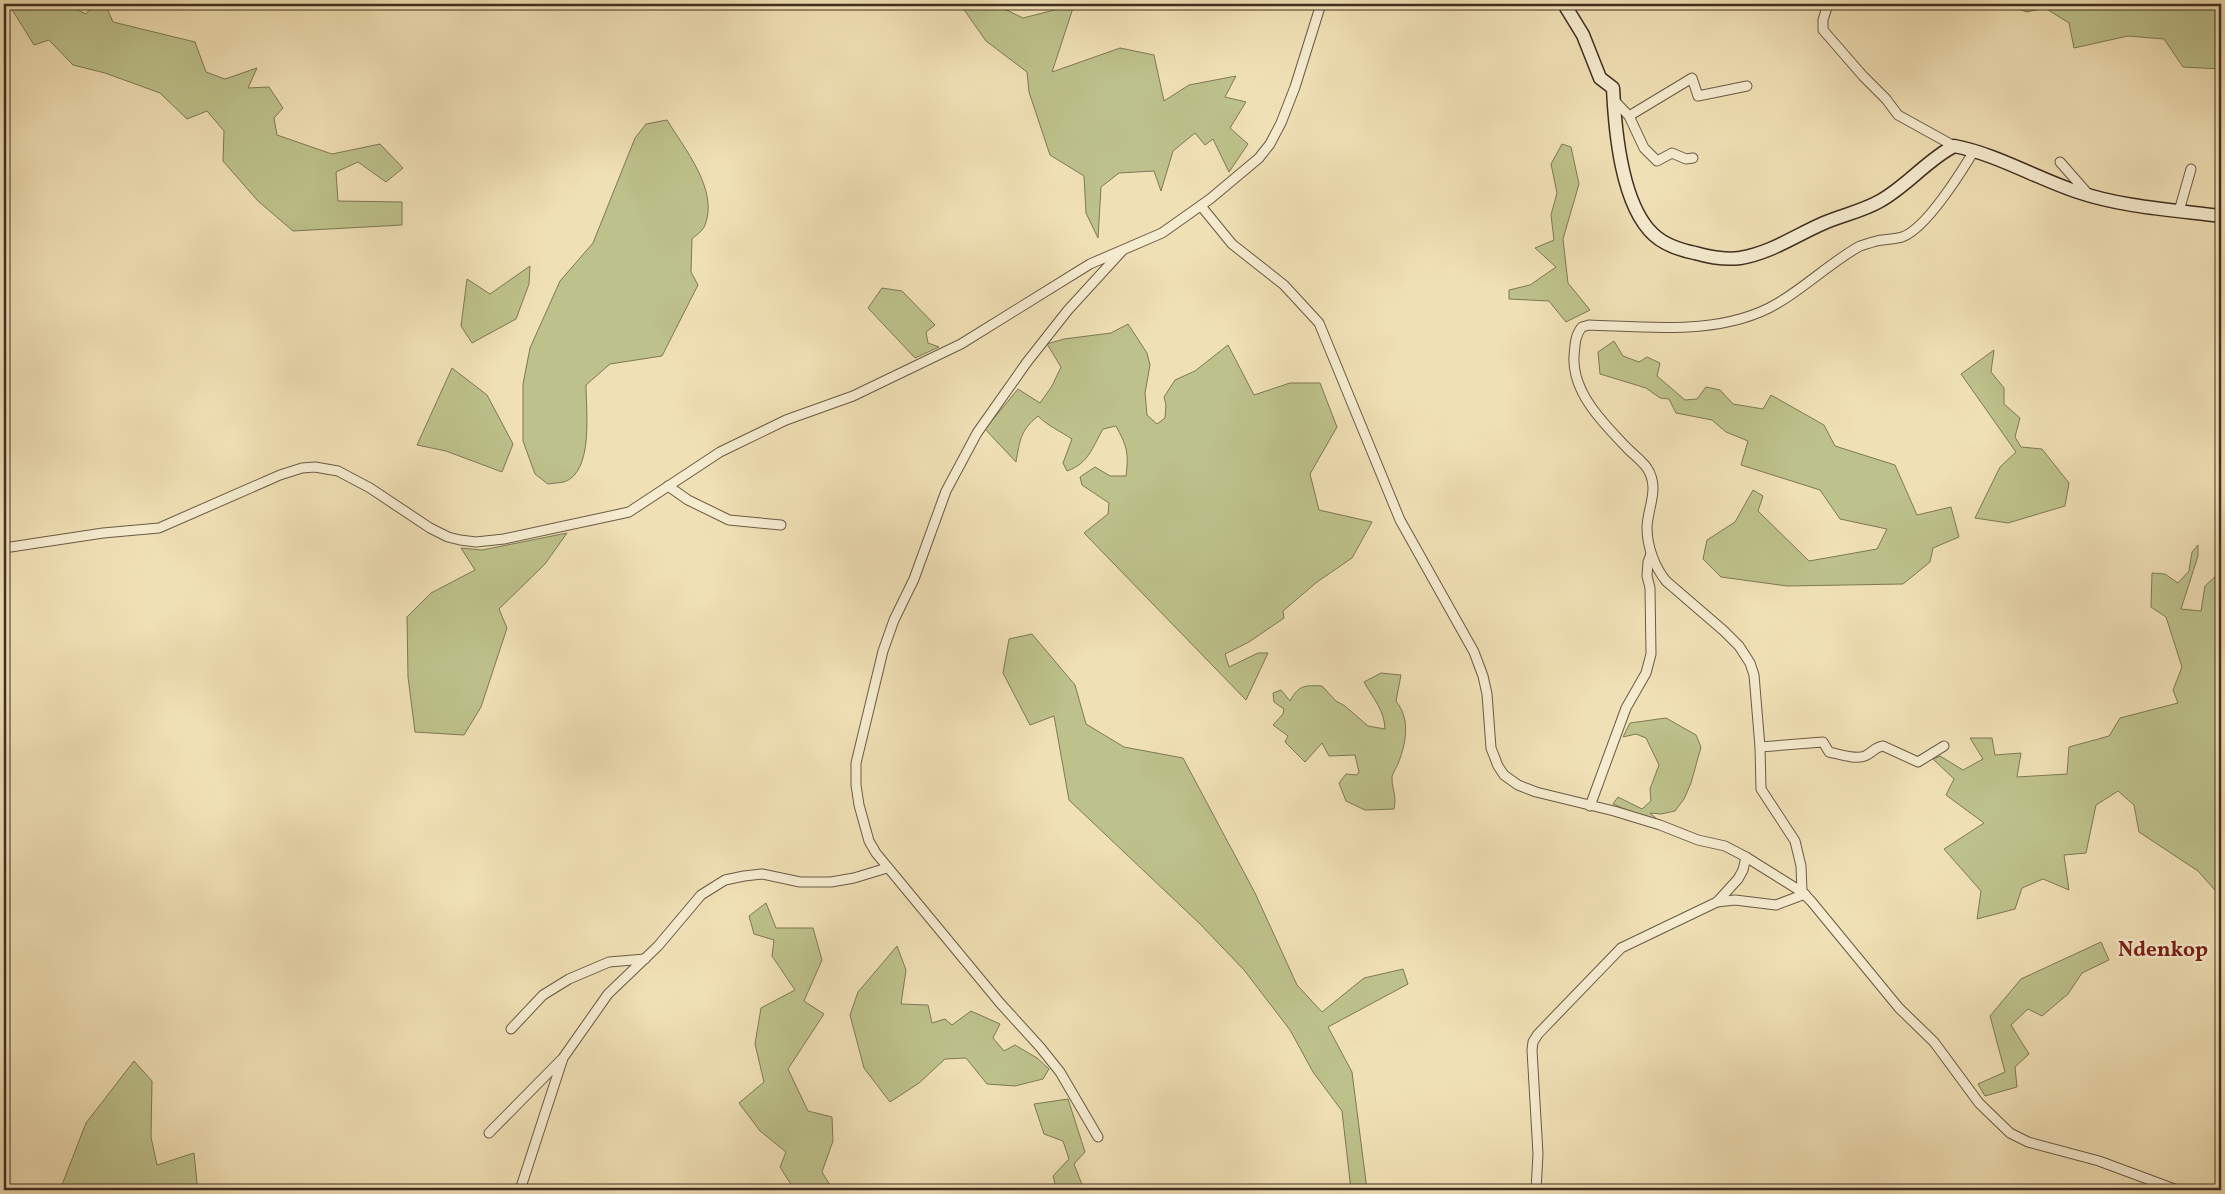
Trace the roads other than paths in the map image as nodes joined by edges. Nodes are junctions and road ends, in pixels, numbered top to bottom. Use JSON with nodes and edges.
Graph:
{"nodes":[{"id":1,"x":1321,"y":4,"type":"edge"},
{"id":2,"x":1564,"y":4,"type":"edge"},
{"id":3,"x":1828,"y":4,"type":"edge"},
{"id":4,"x":1746,"y":86,"type":"dead end"},
{"id":5,"x":1613,"y":99,"type":"junction"},
{"id":6,"x":1629,"y":116,"type":"junction"},
{"id":7,"x":1954,"y":146,"type":"junction"},
{"id":8,"x":1974,"y":151,"type":"junction"},
{"id":9,"x":1693,"y":158,"type":"dead end"},
{"id":10,"x":2060,"y":162,"type":"dead end"},
{"id":11,"x":2191,"y":169,"type":"dead end"},
{"id":12,"x":2090,"y":195,"type":"junction"},
{"id":13,"x":1201,"y":206,"type":"junction"},
{"id":14,"x":2179,"y":211,"type":"junction"},
{"id":15,"x":2221,"y":216,"type":"edge"},
{"id":16,"x":1124,"y":249,"type":"junction"},
{"id":17,"x":668,"y":486,"type":"junction"},
{"id":18,"x":782,"y":525,"type":"dead end"},
{"id":19,"x":4,"y":548,"type":"edge"},
{"id":20,"x":1651,"y":554,"type":"junction"},
{"id":21,"x":1944,"y":746,"type":"dead end"},
{"id":22,"x":1760,"y":747,"type":"junction"},
{"id":23,"x":1590,"y":806,"type":"junction"},
{"id":24,"x":1746,"y":857,"type":"junction"},
{"id":25,"x":887,"y":868,"type":"junction"},
{"id":26,"x":1803,"y":893,"type":"junction"},
{"id":27,"x":1717,"y":902,"type":"junction"},
{"id":28,"x":645,"y":959,"type":"junction"},
{"id":29,"x":511,"y":1029,"type":"dead end"},
{"id":30,"x":563,"y":1058,"type":"junction"},
{"id":31,"x":489,"y":1132,"type":"dead end"},
{"id":32,"x":1098,"y":1137,"type":"dead end"},
{"id":33,"x":520,"y":1190,"type":"edge"},
{"id":34,"x":1536,"y":1190,"type":"edge"},
{"id":35,"x":2177,"y":1190,"type":"edge"}],
"edges":[{"from":1,"to":13,"type":"street"},
{"from":2,"to":5,"type":"street"},
{"from":3,"to":7,"type":"street"},
{"from":4,"to":6,"type":"street"},
{"from":5,"to":6,"type":"street"},
{"from":5,"to":7,"type":"street"},
{"from":6,"to":9,"type":"street"},
{"from":7,"to":8,"type":"street"},
{"from":8,"to":12,"type":"street"},
{"from":8,"to":20,"type":"street"},
{"from":10,"to":12,"type":"street"},
{"from":11,"to":14,"type":"street"},
{"from":12,"to":14,"type":"street"},
{"from":13,"to":16,"type":"street"},
{"from":13,"to":23,"type":"street"},
{"from":14,"to":15,"type":"street"},
{"from":16,"to":17,"type":"street"},
{"from":16,"to":25,"type":"street"},
{"from":17,"to":18,"type":"street"},
{"from":17,"to":19,"type":"street"},
{"from":20,"to":22,"type":"street"},
{"from":20,"to":23,"type":"street"},
{"from":21,"to":22,"type":"street"},
{"from":22,"to":26,"type":"street"},
{"from":23,"to":24,"type":"street"},
{"from":24,"to":26,"type":"street"},
{"from":24,"to":27,"type":"street"},
{"from":25,"to":28,"type":"street"},
{"from":25,"to":32,"type":"street"},
{"from":26,"to":27,"type":"street"},
{"from":26,"to":35,"type":"street"},
{"from":27,"to":34,"type":"street"},
{"from":28,"to":29,"type":"street"},
{"from":28,"to":30,"type":"street"},
{"from":30,"to":31,"type":"street"},
{"from":30,"to":33,"type":"street"}]}
